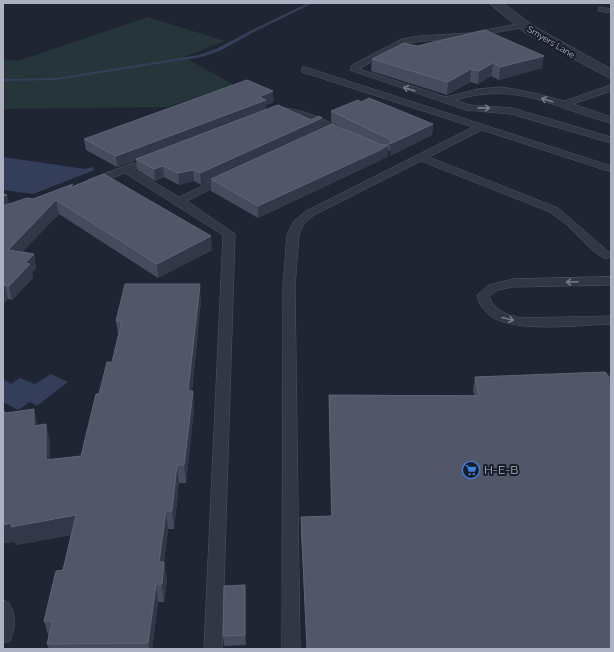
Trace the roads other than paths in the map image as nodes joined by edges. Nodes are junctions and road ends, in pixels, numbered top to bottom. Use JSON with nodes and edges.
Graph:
{"nodes":[{"id":1,"x":495,"y":3,"type":"edge"},
{"id":2,"x":602,"y":9,"type":"dead end"},
{"id":3,"x":611,"y":11,"type":"edge"},
{"id":4,"x":524,"y":25,"type":"junction"},
{"id":5,"x":305,"y":70,"type":"dead end"},
{"id":6,"x":611,"y":75,"type":"edge"},
{"id":7,"x":611,"y":88,"type":"edge"},
{"id":8,"x":446,"y":100,"type":"junction"},
{"id":9,"x":562,"y":105,"type":"junction"},
{"id":10,"x":266,"y":116,"type":"edge"},
{"id":11,"x":611,"y":120,"type":"edge"},
{"id":12,"x":481,"y":127,"type":"junction"},
{"id":13,"x":332,"y":129,"type":"junction"},
{"id":14,"x":318,"y":136,"type":"edge"},
{"id":15,"x":352,"y":138,"type":"edge"},
{"id":16,"x":611,"y":140,"type":"edge"},
{"id":17,"x":419,"y":156,"type":"junction"},
{"id":18,"x":140,"y":164,"type":"edge"},
{"id":19,"x":126,"y":169,"type":"junction"},
{"id":20,"x":611,"y":169,"type":"edge"},
{"id":21,"x":235,"y":175,"type":"edge"},
{"id":22,"x":82,"y":186,"type":"edge"},
{"id":23,"x":179,"y":201,"type":"junction"},
{"id":24,"x":608,"y":254,"type":"edge"},
{"id":25,"x":611,"y":266,"type":"edge"},
{"id":26,"x":611,"y":281,"type":"edge"},
{"id":27,"x":611,"y":320,"type":"edge"},
{"id":28,"x":3,"y":608,"type":"edge"},
{"id":29,"x":3,"y":635,"type":"edge"},
{"id":30,"x":213,"y":649,"type":"edge"},
{"id":31,"x":291,"y":649,"type":"edge"}],
"edges":[{"from":1,"to":4,"type":"street","name":"Smyers Lane"},
{"from":2,"to":3,"type":"lane"},
{"from":4,"to":6,"type":"street","name":"Smyers Lane"},
{"from":8,"to":4,"type":"lane","one_way":true},
{"from":5,"to":12,"type":"lane"},
{"from":7,"to":9,"type":"lane"},
{"from":9,"to":8,"type":"lane","one_way":true},
{"from":8,"to":16,"type":"lane","one_way":true},
{"from":9,"to":11,"type":"lane"},
{"from":10,"to":13,"type":"lane"},
{"from":12,"to":17,"type":"lane"},
{"from":12,"to":20,"type":"lane"},
{"from":13,"to":14,"type":"lane"},
{"from":13,"to":15,"type":"lane"},
{"from":17,"to":24,"type":"lane"},
{"from":17,"to":31,"type":"lane"},
{"from":18,"to":19,"type":"lane"},
{"from":19,"to":22,"type":"lane"},
{"from":19,"to":23,"type":"lane"},
{"from":21,"to":23,"type":"lane"},
{"from":23,"to":30,"type":"lane"},
{"from":24,"to":25,"type":"lane"},
{"from":26,"to":27,"type":"lane","one_way":true},
{"from":28,"to":29,"type":"lane"}]}
